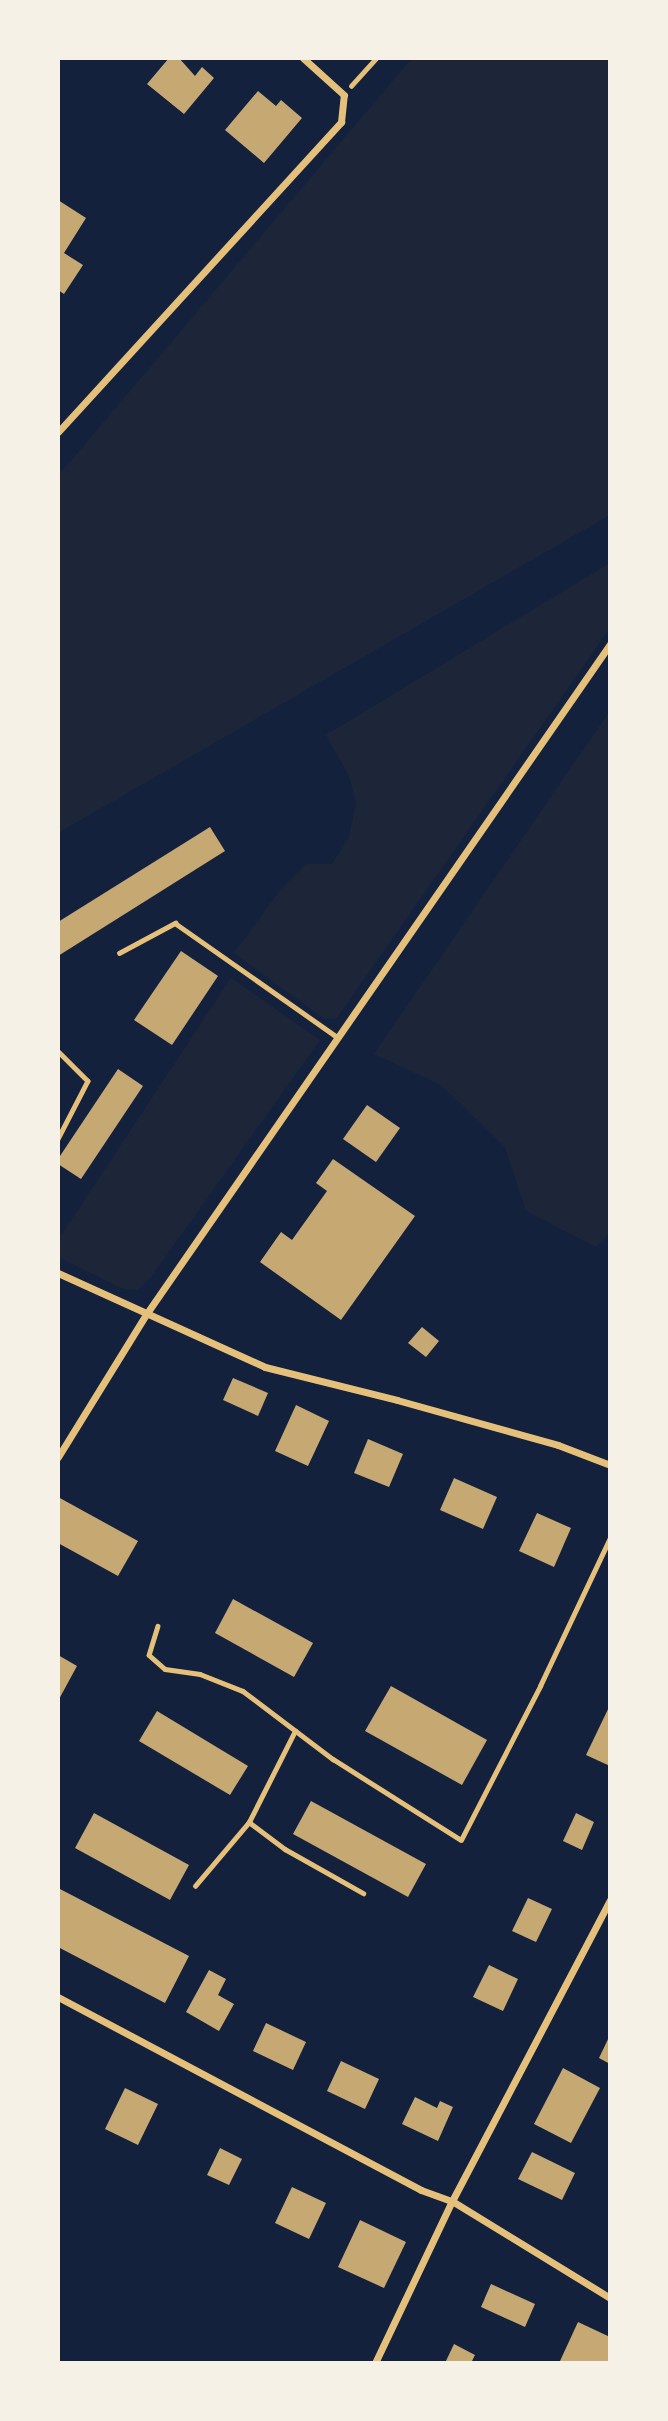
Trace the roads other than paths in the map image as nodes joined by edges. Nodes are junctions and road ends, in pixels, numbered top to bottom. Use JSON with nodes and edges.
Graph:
{"nodes":[{"id":1,"x":303,"y":58,"type":"edge"},
{"id":2,"x":58,"y":432,"type":"edge"},
{"id":3,"x":610,"y":644,"type":"edge"},
{"id":4,"x":119,"y":953,"type":"dead end"},
{"id":5,"x":338,"y":1038,"type":"junction"},
{"id":6,"x":58,"y":1051,"type":"edge"},
{"id":7,"x":58,"y":1139,"type":"edge"},
{"id":8,"x":58,"y":1273,"type":"edge"},
{"id":9,"x":147,"y":1313,"type":"junction"},
{"id":10,"x":58,"y":1457,"type":"edge"},
{"id":11,"x":610,"y":1465,"type":"edge"},
{"id":12,"x":610,"y":1538,"type":"edge"},
{"id":13,"x":158,"y":1626,"type":"dead end"},
{"id":14,"x":295,"y":1731,"type":"junction"},
{"id":15,"x":249,"y":1822,"type":"junction"},
{"id":16,"x":195,"y":1886,"type":"dead end"},
{"id":17,"x":363,"y":1893,"type":"dead end"},
{"id":18,"x":610,"y":1900,"type":"edge"},
{"id":19,"x":58,"y":1997,"type":"edge"},
{"id":20,"x":452,"y":2201,"type":"junction"},
{"id":21,"x":610,"y":2298,"type":"edge"},
{"id":22,"x":375,"y":2363,"type":"edge"}],
"edges":[{"from":1,"to":2,"type":"street"},
{"from":3,"to":5,"type":"street"},
{"from":4,"to":5,"type":"lane"},
{"from":5,"to":9,"type":"street"},
{"from":6,"to":7,"type":"lane"},
{"from":8,"to":9,"type":"street"},
{"from":9,"to":10,"type":"street"},
{"from":9,"to":11,"type":"street"},
{"from":12,"to":14,"type":"lane"},
{"from":13,"to":14,"type":"lane"},
{"from":14,"to":15,"type":"lane"},
{"from":15,"to":16,"type":"lane"},
{"from":15,"to":17,"type":"lane"},
{"from":18,"to":20,"type":"street"},
{"from":19,"to":20,"type":"street"},
{"from":20,"to":21,"type":"street"},
{"from":20,"to":22,"type":"street"}]}
